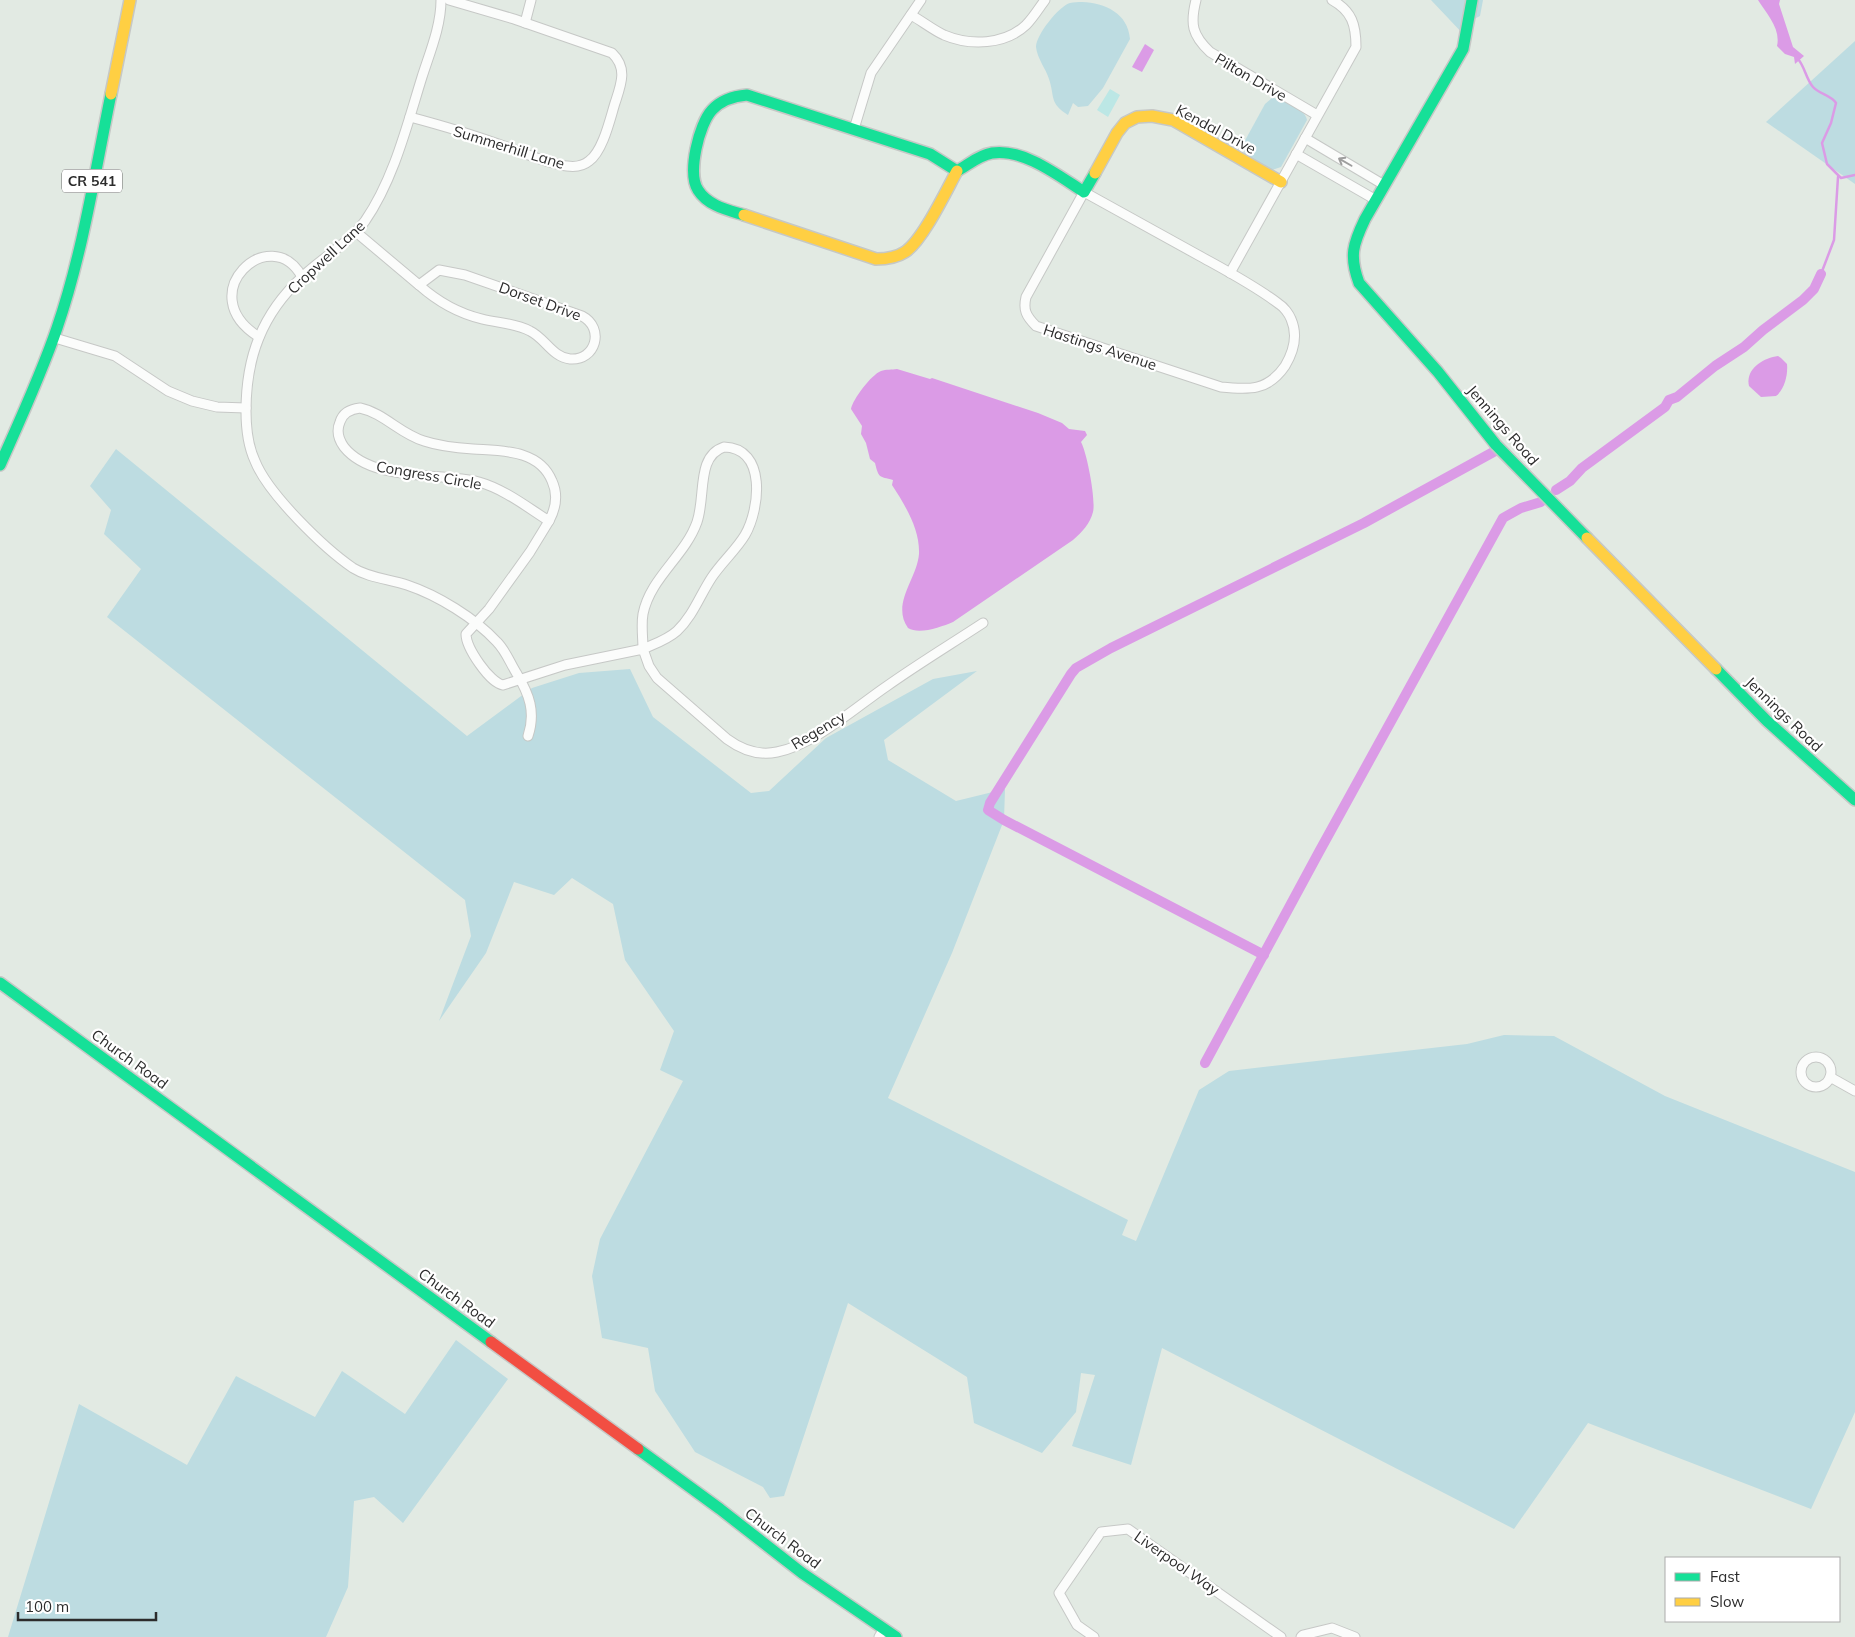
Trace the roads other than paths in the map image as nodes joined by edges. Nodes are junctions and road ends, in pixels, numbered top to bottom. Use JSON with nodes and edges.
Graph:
{"nodes":[{"id":1,"x":130,"y":0,"type":"edge"},
{"id":2,"x":441,"y":0,"type":"edge"},
{"id":3,"x":449,"y":0,"type":"edge"},
{"id":4,"x":531,"y":0,"type":"edge"},
{"id":5,"x":921,"y":0,"type":"edge"},
{"id":6,"x":1044,"y":0,"type":"edge"},
{"id":7,"x":1196,"y":0,"type":"edge"},
{"id":8,"x":1332,"y":0,"type":"edge"},
{"id":9,"x":1472,"y":0,"type":"edge"},
{"id":10,"x":911,"y":15,"type":"junction"},
{"id":11,"x":526,"y":23,"type":"junction"},
{"id":12,"x":1317,"y":115,"type":"junction"},
{"id":13,"x":410,"y":117,"type":"junction"},
{"id":14,"x":854,"y":129,"type":"junction"},
{"id":15,"x":1305,"y":138,"type":"junction"},
{"id":16,"x":1296,"y":154,"type":"junction"},
{"id":17,"x":957,"y":171,"type":"junction"},
{"id":18,"x":1282,"y":182,"type":"junction"},
{"id":19,"x":1384,"y":185,"type":"junction"},
{"id":20,"x":1084,"y":192,"type":"junction"},
{"id":21,"x":1376,"y":200,"type":"junction"},
{"id":22,"x":356,"y":232,"type":"junction"},
{"id":23,"x":1230,"y":273,"type":"junction"},
{"id":24,"x":302,"y":277,"type":"junction"},
{"id":25,"x":419,"y":285,"type":"junction"},
{"id":26,"x":259,"y":337,"type":"junction"},
{"id":27,"x":54,"y":338,"type":"junction"},
{"id":28,"x":246,"y":408,"type":"junction"},
{"id":29,"x":0,"y":465,"type":"edge"},
{"id":30,"x":549,"y":521,"type":"junction"},
{"id":31,"x":475,"y":623,"type":"junction"},
{"id":32,"x":983,"y":623,"type":"dead end"},
{"id":33,"x":643,"y":649,"type":"junction"},
{"id":34,"x":520,"y":680,"type":"junction"},
{"id":35,"x":528,"y":736,"type":"dead end"},
{"id":36,"x":1855,"y":800,"type":"edge"},
{"id":37,"x":0,"y":983,"type":"edge"},
{"id":38,"x":1830,"y":1077,"type":"dead end"},
{"id":39,"x":1855,"y":1092,"type":"edge"},
{"id":40,"x":882,"y":1633,"type":"edge"},
{"id":41,"x":896,"y":1637,"type":"edge"},
{"id":42,"x":1094,"y":1637,"type":"edge"},
{"id":43,"x":1281,"y":1637,"type":"edge"},
{"id":44,"x":1301,"y":1637,"type":"edge"},
{"id":45,"x":1355,"y":1637,"type":"edge"}],
"edges":[{"from":1,"to":27,"type":"street","number":"CR 541"},
{"from":2,"to":13,"type":"street","name":"Cropwell Lane"},
{"from":3,"to":11,"type":"street","name":"Summerhill Lane"},
{"from":4,"to":11,"type":"street"},
{"from":5,"to":10,"type":"street"},
{"from":6,"to":10,"type":"street"},
{"from":7,"to":12,"type":"street","name":"Pilton Drive"},
{"from":8,"to":12,"type":"street"},
{"from":9,"to":19,"type":"street","name":"Jennings Road"},
{"from":10,"to":14,"type":"street"},
{"from":11,"to":13,"type":"street","name":"Summerhill Lane"},
{"from":12,"to":15,"type":"street"},
{"from":13,"to":22,"type":"street","name":"Cropwell Lane"},
{"from":14,"to":17,"type":"street"},
{"from":14,"to":17,"type":"street"},
{"from":15,"to":16,"type":"street"},
{"from":19,"to":15,"type":"street","one_way":true},
{"from":16,"to":18,"type":"street"},
{"from":16,"to":21,"type":"street"},
{"from":17,"to":20,"type":"street"},
{"from":18,"to":20,"type":"street","name":"Kendal Drive"},
{"from":18,"to":23,"type":"street"},
{"from":19,"to":21,"type":"street","name":"Jennings Road"},
{"from":20,"to":23,"type":"street","name":"Hastings Avenue"},
{"from":20,"to":23,"type":"street","name":"Hastings Avenue"},
{"from":21,"to":36,"type":"street","name":"Jennings Road"},
{"from":22,"to":24,"type":"street","name":"Cropwell Lane"},
{"from":22,"to":25,"type":"street","name":"Dorset Drive"},
{"from":24,"to":26,"type":"street","name":"Cropwell Lane"},
{"from":24,"to":26,"type":"street"},
{"from":25,"to":25,"type":"street","name":"Dorset Drive"},
{"from":26,"to":28,"type":"street","name":"Cropwell Lane"},
{"from":27,"to":28,"type":"street"},
{"from":27,"to":29,"type":"street","number":"CR 541"},
{"from":28,"to":31,"type":"street","name":"Cropwell Lane"},
{"from":30,"to":30,"type":"street","name":"Congress Circle"},
{"from":30,"to":31,"type":"street","name":"Congress Circle"},
{"from":31,"to":34,"type":"street","name":"Cropwell Lane"},
{"from":31,"to":34,"type":"street"},
{"from":32,"to":33,"type":"street","name":"Regency"},
{"from":33,"to":33,"type":"street"},
{"from":33,"to":34,"type":"street"},
{"from":34,"to":35,"type":"street","name":"Cropwell Lane"},
{"from":37,"to":40,"type":"street","name":"Church Road"},
{"from":38,"to":39,"type":"street"},
{"from":40,"to":41,"type":"street","name":"Church Road"},
{"from":42,"to":43,"type":"street","name":"Liverpool Way"},
{"from":44,"to":45,"type":"street"}]}
